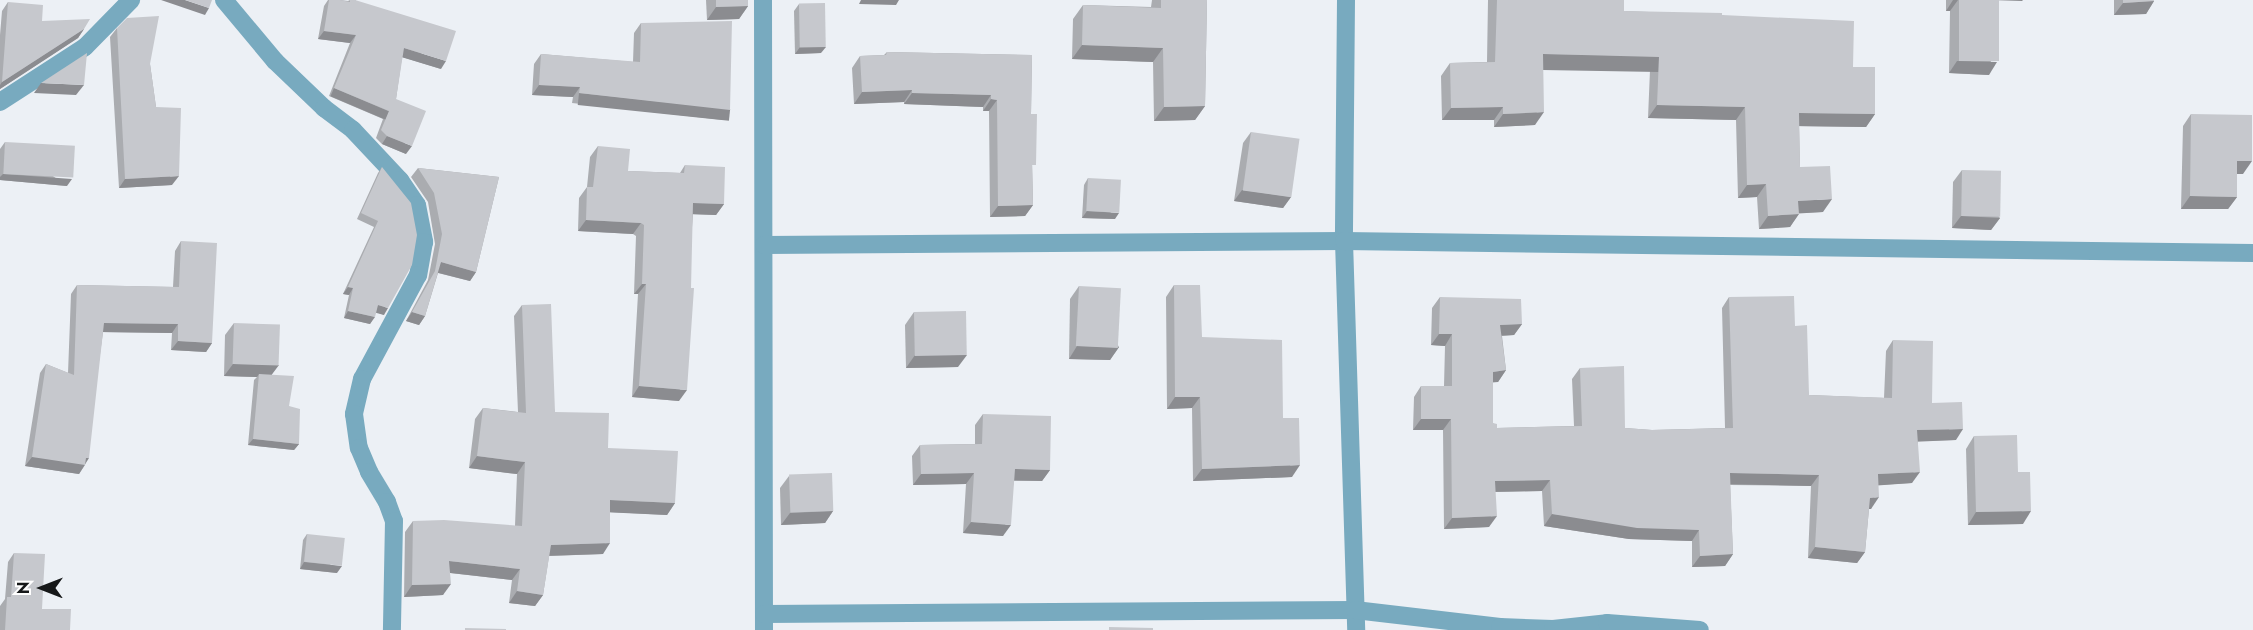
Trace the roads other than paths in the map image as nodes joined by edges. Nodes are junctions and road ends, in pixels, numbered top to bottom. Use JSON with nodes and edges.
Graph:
{"nodes":[{"id":1,"x":131,"y":0,"type":"edge"},
{"id":2,"x":224,"y":0,"type":"edge"},
{"id":3,"x":763,"y":0,"type":"edge"},
{"id":4,"x":1346,"y":0,"type":"edge"},
{"id":5,"x":0,"y":102,"type":"edge"},
{"id":6,"x":1344,"y":241,"type":"junction"},
{"id":7,"x":764,"y":244,"type":"junction"},
{"id":8,"x":2253,"y":254,"type":"edge"},
{"id":9,"x":1355,"y":610,"type":"junction"},
{"id":10,"x":1042,"y":621,"type":"edge"},
{"id":11,"x":764,"y":622,"type":"edge"},
{"id":12,"x":392,"y":630,"type":"edge"},
{"id":13,"x":1356,"y":630,"type":"edge"},
{"id":14,"x":1700,"y":630,"type":"edge"}],
"edges":[{"from":1,"to":5,"type":"street"},
{"from":2,"to":12,"type":"street"},
{"from":3,"to":7,"type":"street"},
{"from":4,"to":6,"type":"street"},
{"from":6,"to":7,"type":"street"},
{"from":6,"to":8,"type":"street"},
{"from":6,"to":9,"type":"street"},
{"from":7,"to":11,"type":"street"},
{"from":9,"to":10,"type":"street"},
{"from":9,"to":13,"type":"street"},
{"from":9,"to":14,"type":"street"},
{"from":10,"to":11,"type":"street"}]}
